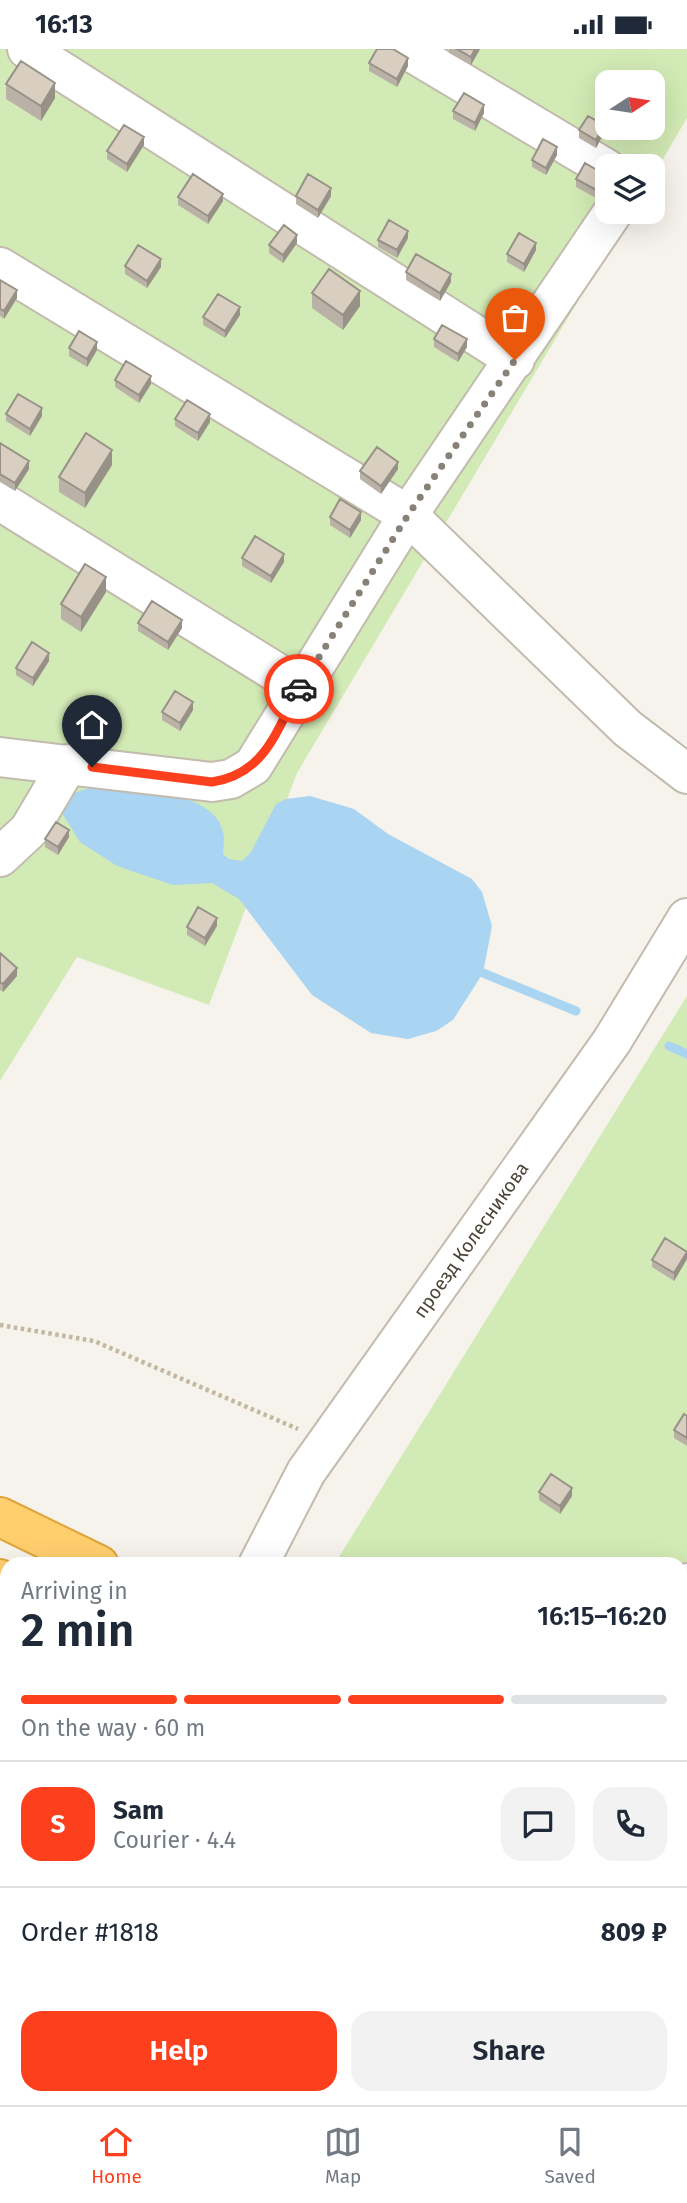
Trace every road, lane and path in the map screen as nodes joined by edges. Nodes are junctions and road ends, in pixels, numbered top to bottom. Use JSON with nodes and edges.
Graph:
{"nodes":[{"id":1,"x":27,"y":49,"type":"edge"},
{"id":2,"x":406,"y":49,"type":"edge"},
{"id":3,"x":595,"y":162,"type":"edge"},
{"id":4,"x":605,"y":224,"type":"edge"},
{"id":5,"x":0,"y":267,"type":"edge"},
{"id":6,"x":515,"y":360,"type":"junction"},
{"id":7,"x":0,"y":501,"type":"edge"},
{"id":8,"x":408,"y":515,"type":"junction"},
{"id":9,"x":300,"y":687,"type":"junction"},
{"id":10,"x":0,"y":757,"type":"edge"},
{"id":11,"x":68,"y":764,"type":"junction"},
{"id":12,"x":687,"y":774,"type":"edge"},
{"id":13,"x":0,"y":857,"type":"edge"},
{"id":14,"x":687,"y":918,"type":"edge"},
{"id":15,"x":0,"y":1325,"type":"edge"},
{"id":16,"x":328,"y":1442,"type":"junction"},
{"id":17,"x":0,"y":1517,"type":"edge"},
{"id":18,"x":82,"y":1557,"type":"edge"},
{"id":19,"x":262,"y":1557,"type":"edge"}],
"edges":[{"from":1,"to":6,"type":"street"},
{"from":2,"to":3,"type":"street"},
{"from":4,"to":6,"type":"street"},
{"from":5,"to":8,"type":"street"},
{"from":6,"to":8,"type":"street"},
{"from":7,"to":9,"type":"street"},
{"from":8,"to":9,"type":"street"},
{"from":8,"to":12,"type":"street"},
{"from":9,"to":11,"type":"street"},
{"from":10,"to":11,"type":"street"},
{"from":11,"to":13,"type":"street"},
{"from":14,"to":16,"type":"street","name":"проезд Колесникова"},
{"from":15,"to":16,"type":"path"},
{"from":16,"to":19,"type":"street","name":"проезд Колесникова"},
{"from":17,"to":18,"type":"highway"}]}
